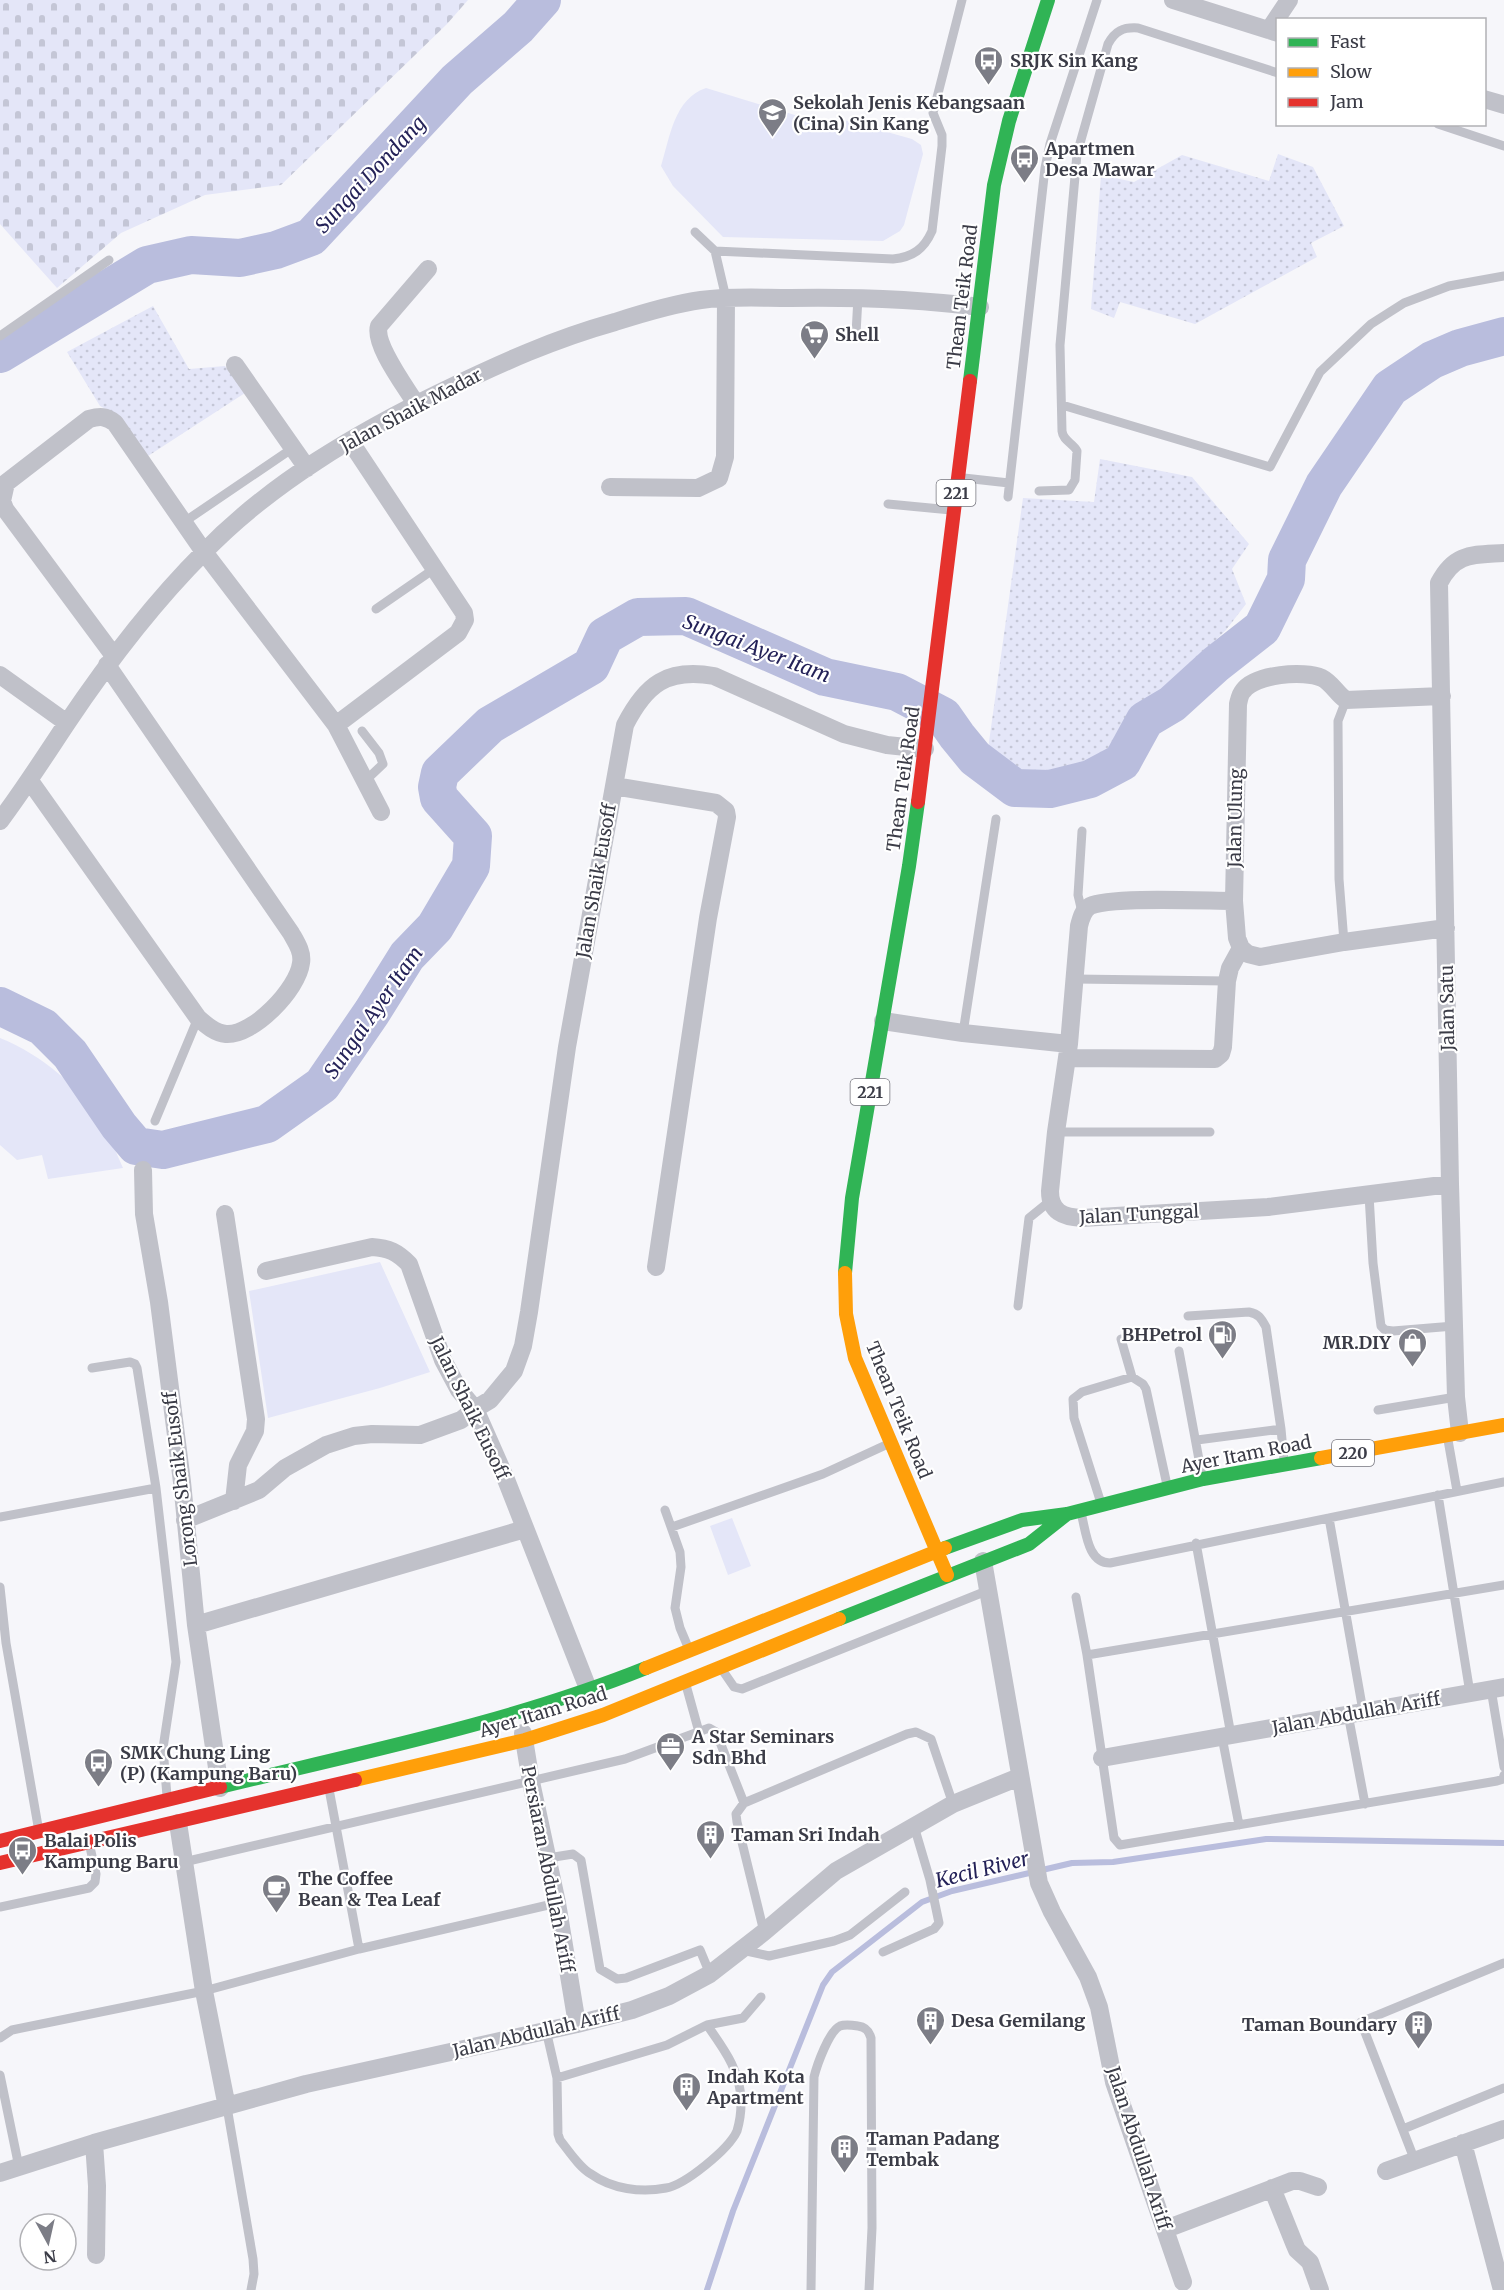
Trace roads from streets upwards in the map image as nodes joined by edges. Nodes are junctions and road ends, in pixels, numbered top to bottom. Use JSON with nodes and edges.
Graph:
{"nodes":[{"id":1,"x":1048,"y":0,"type":"edge"},
{"id":2,"x":1173,"y":0,"type":"edge"},
{"id":3,"x":1289,"y":0,"type":"edge"},
{"id":4,"x":1281,"y":18,"type":"edge"},
{"id":5,"x":1274,"y":32,"type":"edge"},
{"id":6,"x":1486,"y":99,"type":"edge"},
{"id":7,"x":1504,"y":105,"type":"edge"},
{"id":8,"x":428,"y":269,"type":"dead end"},
{"id":9,"x":726,"y":298,"type":"junction"},
{"id":10,"x":980,"y":307,"type":"junction"},
{"id":11,"x":235,"y":365,"type":"dead end"},
{"id":12,"x":416,"y":404,"type":"junction"},
{"id":13,"x":350,"y":441,"type":"junction"},
{"id":14,"x":307,"y":468,"type":"junction"},
{"id":15,"x":610,"y":487,"type":"dead end"},
{"id":16,"x":204,"y":552,"type":"junction"},
{"id":17,"x":1504,"y":553,"type":"edge"},
{"id":18,"x":111,"y":661,"type":"junction"},
{"id":19,"x":0,"y":675,"type":"edge"},
{"id":20,"x":1442,"y":696,"type":"junction"},
{"id":21,"x":67,"y":723,"type":"junction"},
{"id":22,"x":336,"y":724,"type":"junction"},
{"id":23,"x":926,"y":743,"type":"junction"},
{"id":24,"x":30,"y":781,"type":"junction"},
{"id":25,"x":614,"y":786,"type":"junction"},
{"id":26,"x":381,"y":812,"type":"dead end"},
{"id":27,"x":0,"y":821,"type":"edge"},
{"id":28,"x":1234,"y":901,"type":"junction"},
{"id":29,"x":1446,"y":928,"type":"junction"},
{"id":30,"x":1241,"y":948,"type":"junction"},
{"id":31,"x":883,"y":1021,"type":"junction"},
{"id":32,"x":1068,"y":1051,"type":"junction"},
{"id":33,"x":142,"y":1170,"type":"dead end"},
{"id":34,"x":1450,"y":1184,"type":"junction"},
{"id":35,"x":225,"y":1214,"type":"dead end"},
{"id":36,"x":656,"y":1268,"type":"dead end"},
{"id":37,"x":266,"y":1271,"type":"dead end"},
{"id":38,"x":475,"y":1408,"type":"junction"},
{"id":39,"x":1504,"y":1425,"type":"edge"},
{"id":40,"x":1454,"y":1434,"type":"junction"},
{"id":41,"x":234,"y":1501,"type":"junction"},
{"id":42,"x":1074,"y":1513,"type":"junction"},
{"id":43,"x":185,"y":1520,"type":"junction"},
{"id":44,"x":525,"y":1529,"type":"junction"},
{"id":45,"x":938,"y":1551,"type":"junction"},
{"id":46,"x":983,"y":1561,"type":"junction"},
{"id":47,"x":947,"y":1575,"type":"junction"},
{"id":48,"x":196,"y":1625,"type":"junction"},
{"id":49,"x":1498,"y":1688,"type":"edge"},
{"id":50,"x":589,"y":1691,"type":"junction"},
{"id":51,"x":517,"y":1714,"type":"junction"},
{"id":52,"x":525,"y":1740,"type":"junction"},
{"id":53,"x":1102,"y":1758,"type":"road end"},
{"id":54,"x":1019,"y":1777,"type":"junction"},
{"id":55,"x":220,"y":1788,"type":"junction"},
{"id":56,"x":178,"y":1823,"type":"junction"},
{"id":57,"x":0,"y":1840,"type":"edge"},
{"id":58,"x":0,"y":1863,"type":"edge"},
{"id":59,"x":577,"y":2024,"type":"junction"},
{"id":60,"x":227,"y":2107,"type":"junction"},
{"id":61,"x":1504,"y":2129,"type":"edge"},
{"id":62,"x":94,"y":2143,"type":"junction"},
{"id":63,"x":1463,"y":2144,"type":"junction"},
{"id":64,"x":1386,"y":2171,"type":"dead end"},
{"id":65,"x":0,"y":2173,"type":"edge"},
{"id":66,"x":1318,"y":2187,"type":"dead end"},
{"id":67,"x":1272,"y":2188,"type":"junction"},
{"id":68,"x":1166,"y":2229,"type":"junction"},
{"id":69,"x":96,"y":2255,"type":"dead end"},
{"id":70,"x":1183,"y":2282,"type":"dead end"},
{"id":71,"x":1320,"y":2290,"type":"edge"},
{"id":72,"x":1502,"y":2290,"type":"edge"}],
"edges":[{"from":1,"to":10,"type":"main road","name":"Thean Teik Road","number":"221"},
{"from":2,"to":5,"type":"street"},
{"from":3,"to":4,"type":"street"},
{"from":6,"to":7,"type":"street"},
{"from":8,"to":12,"type":"street"},
{"from":9,"to":10,"type":"street","name":"Jalan Shaik Madar"},
{"from":9,"to":12,"type":"street","name":"Jalan Shaik Madar"},
{"from":9,"to":15,"type":"street"},
{"from":10,"to":23,"type":"main road","name":"Thean Teik Road","number":"221"},
{"from":11,"to":14,"type":"street"},
{"from":12,"to":13,"type":"street","name":"Jalan Shaik Madar"},
{"from":13,"to":14,"type":"street","name":"Jalan Shaik Madar"},
{"from":13,"to":22,"type":"street"},
{"from":14,"to":16,"type":"street","name":"Jalan Shaik Madar"},
{"from":16,"to":18,"type":"street","name":"Jalan Shaik Madar"},
{"from":16,"to":18,"type":"street"},
{"from":16,"to":22,"type":"street"},
{"from":17,"to":20,"type":"street","name":"Jalan Satu"},
{"from":18,"to":21,"type":"street","name":"Jalan Shaik Madar"},
{"from":18,"to":24,"type":"street"},
{"from":19,"to":21,"type":"street"},
{"from":20,"to":28,"type":"street","name":"Jalan Ulung"},
{"from":20,"to":29,"type":"street","name":"Jalan Satu"},
{"from":21,"to":24,"type":"street","name":"Jalan Shaik Madar"},
{"from":22,"to":26,"type":"street"},
{"from":23,"to":25,"type":"street","name":"Jalan Shaik Eusoff"},
{"from":23,"to":31,"type":"main road","name":"Thean Teik Road","number":"221"},
{"from":24,"to":27,"type":"street","name":"Jalan Shaik Madar"},
{"from":25,"to":36,"type":"street"},
{"from":25,"to":38,"type":"street","name":"Jalan Shaik Eusoff"},
{"from":28,"to":30,"type":"street","name":"Jalan Ulung"},
{"from":28,"to":32,"type":"street"},
{"from":29,"to":30,"type":"street"},
{"from":29,"to":34,"type":"street","name":"Jalan Satu"},
{"from":30,"to":32,"type":"street"},
{"from":31,"to":32,"type":"street"},
{"from":31,"to":45,"type":"main road","name":"Thean Teik Road","number":"221"},
{"from":32,"to":34,"type":"street","name":"Jalan Tunggal"},
{"from":33,"to":43,"type":"street","name":"Lorong Shaik Eusoff"},
{"from":34,"to":40,"type":"street","name":"Jalan Satu"},
{"from":35,"to":41,"type":"street"},
{"from":37,"to":38,"type":"street","name":"Jalan Shaik Eusoff"},
{"from":38,"to":41,"type":"street"},
{"from":38,"to":44,"type":"street","name":"Jalan Shaik Eusoff"},
{"from":39,"to":40,"type":"main road","name":"Ayer Itam Road","number":"220"},
{"from":40,"to":42,"type":"main road","name":"Ayer Itam Road","number":"220"},
{"from":41,"to":43,"type":"street"},
{"from":42,"to":45,"type":"main road","name":"Ayer Itam Road","number":"220"},
{"from":42,"to":46,"type":"main road","name":"Ayer Itam Road","number":"220"},
{"from":43,"to":48,"type":"street","name":"Lorong Shaik Eusoff"},
{"from":44,"to":48,"type":"street"},
{"from":44,"to":50,"type":"street","name":"Jalan Shaik Eusoff"},
{"from":45,"to":47,"type":"main road","number":"221"},
{"from":45,"to":50,"type":"main road","name":"Ayer Itam Road"},
{"from":46,"to":47,"type":"main road","name":"Ayer Itam Road","number":"220"},
{"from":46,"to":54,"type":"street","name":"Jalan Abdullah Ariff"},
{"from":47,"to":52,"type":"main road","name":"Ayer Itam Road"},
{"from":48,"to":55,"type":"street","name":"Lorong Shaik Eusoff"},
{"from":49,"to":53,"type":"street","name":"Jalan Abdullah Ariff"},
{"from":50,"to":51,"type":"main road","name":"Ayer Itam Road"},
{"from":51,"to":52,"type":"street","name":"Persiaran Abdullah Ariff"},
{"from":51,"to":55,"type":"main road","name":"Ayer Itam Road"},
{"from":52,"to":56,"type":"main road","name":"Ayer Itam Road"},
{"from":52,"to":59,"type":"street","name":"Persiaran Abdullah Ariff"},
{"from":54,"to":59,"type":"street","name":"Jalan Abdullah Ariff"},
{"from":54,"to":68,"type":"street","name":"Jalan Abdullah Ariff"},
{"from":55,"to":57,"type":"main road","name":"Ayer Itam Road"},
{"from":56,"to":58,"type":"main road","name":"Ayer Itam Road"},
{"from":56,"to":60,"type":"street"},
{"from":59,"to":60,"type":"street","name":"Jalan Abdullah Ariff"},
{"from":60,"to":62,"type":"street","name":"Jalan Abdullah Ariff"},
{"from":61,"to":63,"type":"street"},
{"from":62,"to":65,"type":"street","name":"Jalan Abdullah Ariff"},
{"from":62,"to":69,"type":"street"},
{"from":63,"to":64,"type":"street"},
{"from":63,"to":72,"type":"street"},
{"from":66,"to":67,"type":"street"},
{"from":67,"to":68,"type":"street"},
{"from":67,"to":71,"type":"street"},
{"from":68,"to":70,"type":"street","name":"Jalan Abdullah Ariff"}]}
